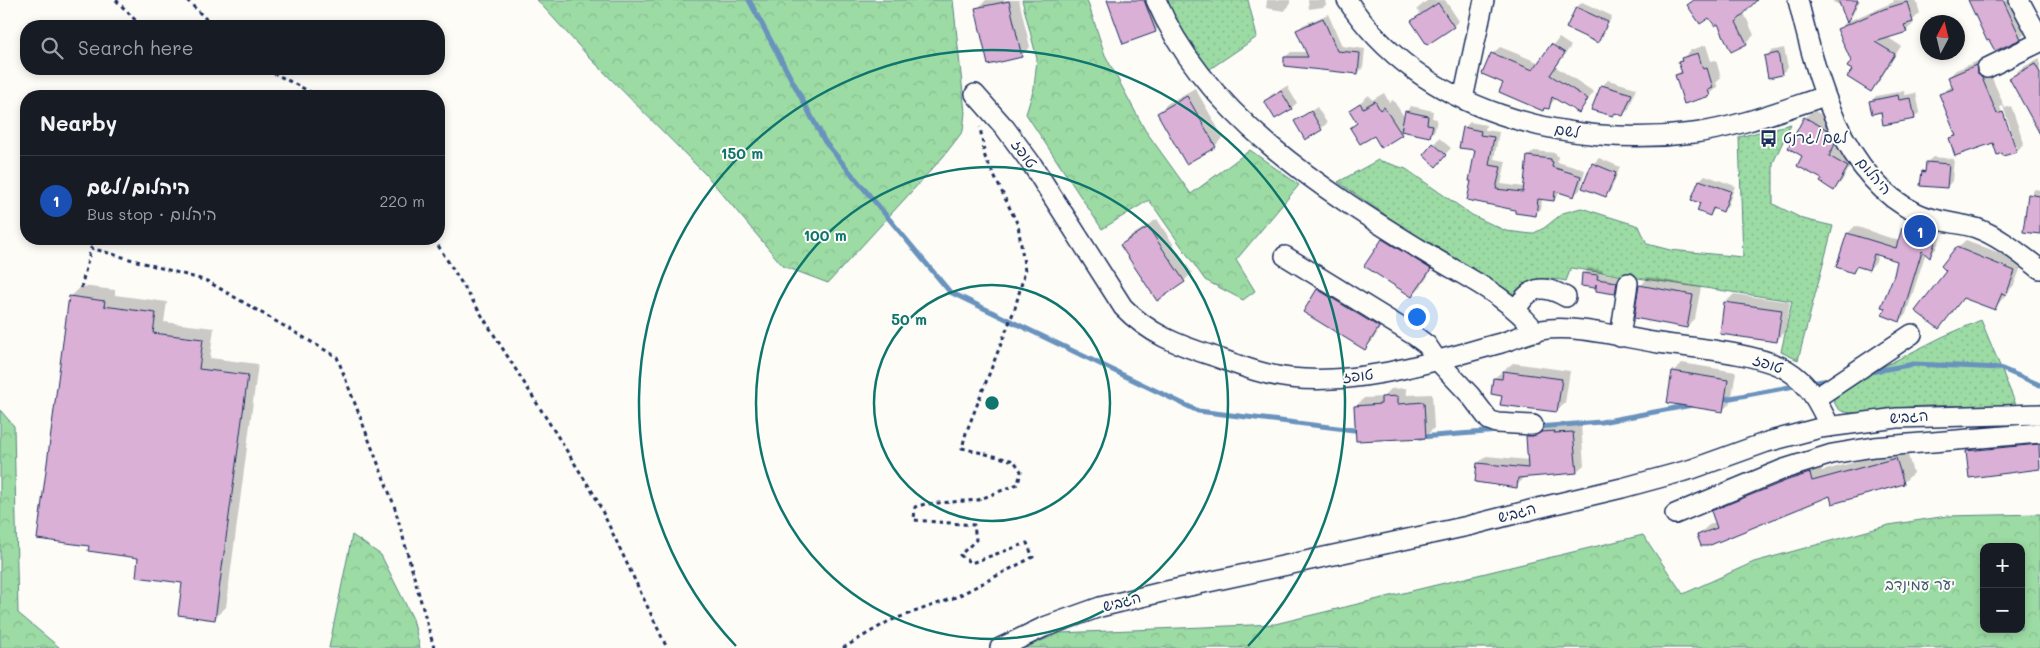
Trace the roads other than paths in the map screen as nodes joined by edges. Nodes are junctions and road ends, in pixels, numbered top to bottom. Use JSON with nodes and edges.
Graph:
{"nodes":[{"id":1,"x":1156,"y":0,"type":"edge"},
{"id":2,"x":1347,"y":0,"type":"edge"},
{"id":3,"x":1484,"y":0,"type":"edge"},
{"id":4,"x":1798,"y":0,"type":"edge"},
{"id":5,"x":2019,"y":0,"type":"edge"},
{"id":6,"x":2040,"y":40,"type":"edge"},
{"id":7,"x":1987,"y":68,"type":"dead end"},
{"id":8,"x":975,"y":94,"type":"dead end"},
{"id":9,"x":1826,"y":96,"type":"junction"},
{"id":10,"x":1462,"y":98,"type":"junction"},
{"id":11,"x":1285,"y":256,"type":"dead end"},
{"id":12,"x":2040,"y":269,"type":"edge"},
{"id":13,"x":1628,"y":283,"type":"dead end"},
{"id":14,"x":1566,"y":298,"type":"dead end"},
{"id":15,"x":1516,"y":310,"type":"junction"},
{"id":16,"x":1536,"y":332,"type":"junction"},
{"id":17,"x":1912,"y":334,"type":"dead end"},
{"id":18,"x":1620,"y":337,"type":"junction"},
{"id":19,"x":1437,"y":360,"type":"junction"},
{"id":20,"x":1816,"y":398,"type":"junction"},
{"id":21,"x":2040,"y":414,"type":"edge"},
{"id":22,"x":1533,"y":425,"type":"dead end"},
{"id":23,"x":1830,"y":426,"type":"junction"},
{"id":24,"x":2040,"y":433,"type":"edge"},
{"id":25,"x":1675,"y":514,"type":"dead end"},
{"id":26,"x":1000,"y":648,"type":"edge"}],
"edges":[{"from":1,"to":15,"type":"street"},
{"from":2,"to":10,"type":"street","name":"לשם"},
{"from":3,"to":10,"type":"street"},
{"from":4,"to":9,"type":"street","name":"היהלום"},
{"from":5,"to":6,"type":"street"},
{"from":6,"to":7,"type":"street"},
{"from":8,"to":19,"type":"street","name":"טופז"},
{"from":9,"to":10,"type":"street","name":"לשם"},
{"from":9,"to":12,"type":"street","name":"היהלום"},
{"from":11,"to":19,"type":"street"},
{"from":13,"to":18,"type":"street"},
{"from":14,"to":15,"type":"street"},
{"from":15,"to":16,"type":"street"},
{"from":16,"to":18,"type":"street","name":"טופז"},
{"from":16,"to":19,"type":"street","name":"טופז"},
{"from":17,"to":20,"type":"street"},
{"from":18,"to":20,"type":"street","name":"טופז"},
{"from":19,"to":22,"type":"street"},
{"from":20,"to":23,"type":"street","name":"טופז"},
{"from":21,"to":23,"type":"street","name":"הגביש"},
{"from":23,"to":26,"type":"street","name":"הגביש"},
{"from":24,"to":25,"type":"street"}]}
